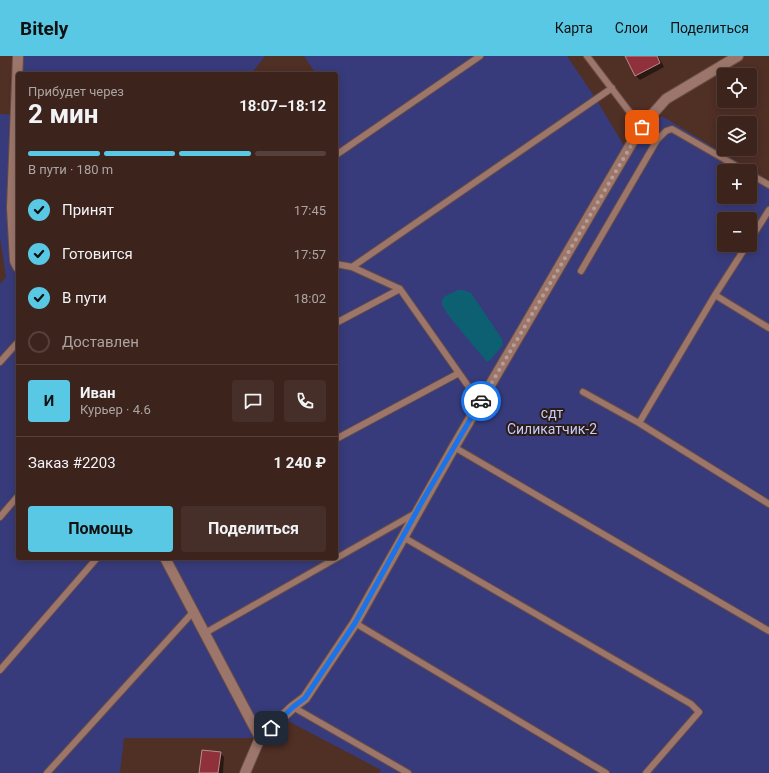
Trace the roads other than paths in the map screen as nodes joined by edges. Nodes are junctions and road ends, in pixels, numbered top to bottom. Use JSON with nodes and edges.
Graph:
{"nodes":[{"id":1,"x":18,"y":56,"type":"edge"},
{"id":2,"x":480,"y":56,"type":"edge"},
{"id":3,"x":587,"y":56,"type":"edge"},
{"id":4,"x":738,"y":56,"type":"edge"},
{"id":5,"x":17,"y":72,"type":"edge"},
{"id":6,"x":612,"y":88,"type":"junction"},
{"id":7,"x":16,"y":107,"type":"edge"},
{"id":8,"x":642,"y":127,"type":"junction"},
{"id":9,"x":338,"y":154,"type":"edge"},
{"id":10,"x":733,"y":164,"type":"edge"},
{"id":11,"x":757,"y":178,"type":"edge"},
{"id":12,"x":769,"y":185,"type":"edge"},
{"id":13,"x":769,"y":210,"type":"edge"},
{"id":14,"x":757,"y":229,"type":"edge"},
{"id":15,"x":16,"y":252,"type":"edge"},
{"id":16,"x":743,"y":252,"type":"edge"},
{"id":17,"x":338,"y":264,"type":"edge"},
{"id":18,"x":352,"y":267,"type":"junction"},
{"id":19,"x":581,"y":271,"type":"dead end"},
{"id":20,"x":400,"y":289,"type":"junction"},
{"id":21,"x":715,"y":295,"type":"junction"},
{"id":22,"x":338,"y":322,"type":"edge"},
{"id":23,"x":769,"y":328,"type":"edge"},
{"id":24,"x":16,"y":344,"type":"edge"},
{"id":25,"x":0,"y":362,"type":"edge"},
{"id":26,"x":459,"y":373,"type":"junction"},
{"id":27,"x":584,"y":392,"type":"dead end"},
{"id":28,"x":480,"y":403,"type":"junction"},
{"id":29,"x":638,"y":423,"type":"junction"},
{"id":30,"x":338,"y":438,"type":"edge"},
{"id":31,"x":454,"y":446,"type":"junction"},
{"id":32,"x":16,"y":498,"type":"edge"},
{"id":33,"x":769,"y":504,"type":"edge"},
{"id":34,"x":416,"y":513,"type":"junction"},
{"id":35,"x":0,"y":517,"type":"edge"},
{"id":36,"x":403,"y":537,"type":"junction"},
{"id":37,"x":338,"y":557,"type":"edge"},
{"id":38,"x":95,"y":560,"type":"edge"},
{"id":39,"x":166,"y":560,"type":"edge"},
{"id":40,"x":333,"y":560,"type":"edge"},
{"id":41,"x":194,"y":611,"type":"junction"},
{"id":42,"x":355,"y":623,"type":"junction"},
{"id":43,"x":769,"y":631,"type":"edge"},
{"id":44,"x":205,"y":633,"type":"junction"},
{"id":45,"x":0,"y":670,"type":"edge"},
{"id":46,"x":293,"y":707,"type":"junction"},
{"id":47,"x":260,"y":738,"type":"junction"},
{"id":48,"x":48,"y":773,"type":"edge"},
{"id":49,"x":245,"y":773,"type":"edge"},
{"id":50,"x":408,"y":773,"type":"edge"},
{"id":51,"x":606,"y":773,"type":"edge"},
{"id":52,"x":646,"y":773,"type":"edge"}],
"edges":[{"from":1,"to":5,"type":"street"},
{"from":2,"to":9,"type":"lane"},
{"from":3,"to":6,"type":"lane"},
{"from":4,"to":8,"type":"street"},
{"from":6,"to":8,"type":"lane"},
{"from":6,"to":18,"type":"lane"},
{"from":7,"to":15,"type":"street"},
{"from":8,"to":28,"type":"street"},
{"from":10,"to":19,"type":"lane"},
{"from":11,"to":12,"type":"lane"},
{"from":13,"to":14,"type":"lane"},
{"from":16,"to":21,"type":"lane"},
{"from":17,"to":18,"type":"lane"},
{"from":18,"to":20,"type":"lane"},
{"from":20,"to":22,"type":"lane"},
{"from":20,"to":26,"type":"lane"},
{"from":21,"to":23,"type":"lane"},
{"from":21,"to":29,"type":"lane"},
{"from":24,"to":25,"type":"lane"},
{"from":26,"to":28,"type":"lane"},
{"from":26,"to":30,"type":"lane"},
{"from":27,"to":29,"type":"lane"},
{"from":28,"to":31,"type":"street"},
{"from":29,"to":33,"type":"lane"},
{"from":31,"to":34,"type":"street"},
{"from":31,"to":43,"type":"lane"},
{"from":32,"to":35,"type":"lane"},
{"from":34,"to":36,"type":"street"},
{"from":34,"to":37,"type":"lane"},
{"from":36,"to":42,"type":"street"},
{"from":36,"to":52,"type":"lane"},
{"from":38,"to":45,"type":"lane"},
{"from":39,"to":41,"type":"street"},
{"from":40,"to":44,"type":"lane"},
{"from":41,"to":44,"type":"street"},
{"from":41,"to":48,"type":"lane"},
{"from":42,"to":46,"type":"street"},
{"from":42,"to":51,"type":"lane"},
{"from":44,"to":47,"type":"street"},
{"from":46,"to":47,"type":"street"},
{"from":46,"to":50,"type":"lane"},
{"from":47,"to":49,"type":"street"}]}
